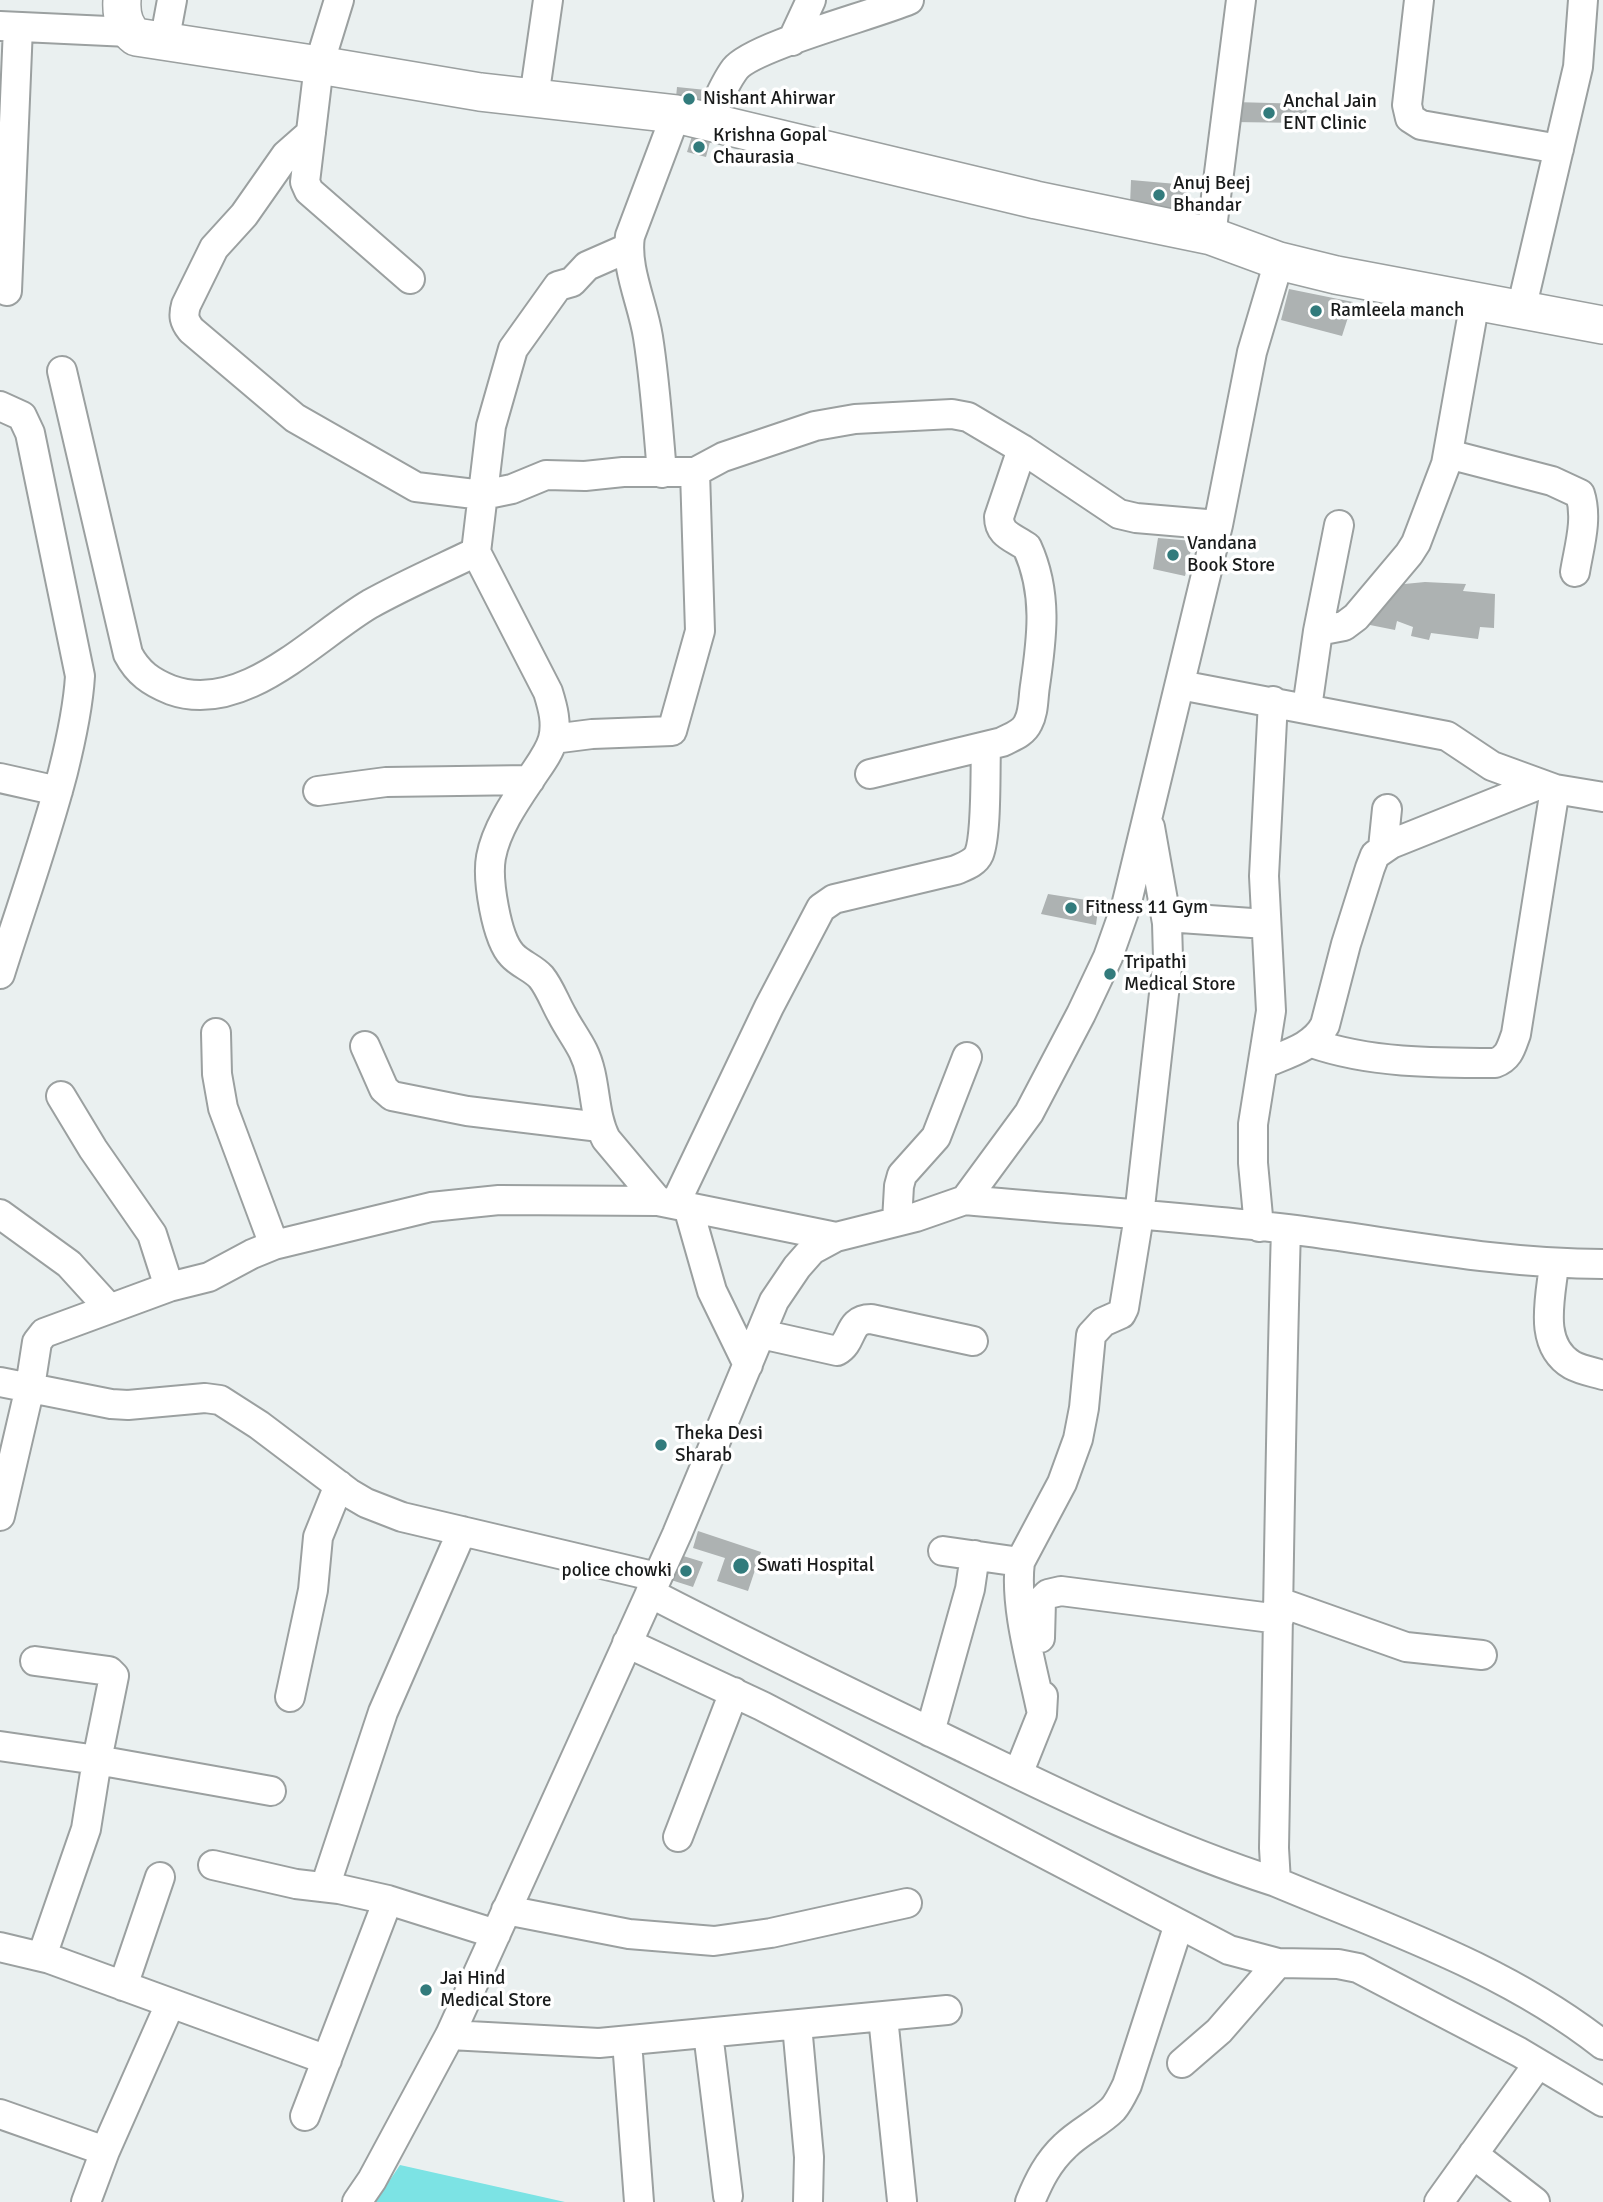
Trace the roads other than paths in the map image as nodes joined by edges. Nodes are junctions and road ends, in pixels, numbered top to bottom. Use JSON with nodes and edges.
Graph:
{"nodes":[{"id":1,"x":172,"y":0,"type":"edge"},
{"id":2,"x":339,"y":0,"type":"edge"},
{"id":3,"x":548,"y":0,"type":"edge"},
{"id":4,"x":811,"y":0,"type":"edge"},
{"id":5,"x":909,"y":0,"type":"edge"},
{"id":6,"x":1241,"y":0,"type":"edge"},
{"id":7,"x":1419,"y":0,"type":"edge"},
{"id":8,"x":1583,"y":0,"type":"edge"},
{"id":9,"x":126,"y":16,"type":"edge"},
{"id":10,"x":9,"y":27,"type":"edge"},
{"id":11,"x":792,"y":41,"type":"junction"},
{"id":12,"x":164,"y":43,"type":"junction"},
{"id":13,"x":319,"y":65,"type":"junction"},
{"id":14,"x":534,"y":98,"type":"junction"},
{"id":15,"x":692,"y":118,"type":"junction"},
{"id":16,"x":311,"y":133,"type":"junction"},
{"id":17,"x":1559,"y":149,"type":"junction"},
{"id":18,"x":1211,"y":236,"type":"junction"},
{"id":19,"x":628,"y":248,"type":"junction"},
{"id":20,"x":1279,"y":261,"type":"junction"},
{"id":21,"x":410,"y":279,"type":"dead end"},
{"id":22,"x":7,"y":291,"type":"dead end"},
{"id":23,"x":1475,"y":302,"type":"junction"},
{"id":24,"x":1521,"y":310,"type":"junction"},
{"id":25,"x":1603,"y":325,"type":"edge"},
{"id":26,"x":62,"y":371,"type":"dead end"},
{"id":27,"x":0,"y":406,"type":"edge"},
{"id":28,"x":1022,"y":449,"type":"junction"},
{"id":29,"x":1448,"y":453,"type":"junction"},
{"id":30,"x":695,"y":471,"type":"junction"},
{"id":31,"x":662,"y":472,"type":"junction"},
{"id":32,"x":483,"y":495,"type":"junction"},
{"id":33,"x":1218,"y":525,"type":"junction"},
{"id":34,"x":1339,"y":525,"type":"dead end"},
{"id":35,"x":476,"y":552,"type":"junction"},
{"id":36,"x":1575,"y":572,"type":"dead end"},
{"id":37,"x":1318,"y":631,"type":"junction"},
{"id":38,"x":1180,"y":685,"type":"junction"},
{"id":39,"x":1273,"y":701,"type":"junction"},
{"id":40,"x":1307,"y":708,"type":"junction"},
{"id":41,"x":553,"y":739,"type":"junction"},
{"id":42,"x":986,"y":746,"type":"junction"},
{"id":43,"x":870,"y":774,"type":"dead end"},
{"id":44,"x":0,"y":778,"type":"edge"},
{"id":45,"x":530,"y":780,"type":"junction"},
{"id":46,"x":1548,"y":787,"type":"junction"},
{"id":47,"x":58,"y":791,"type":"junction"},
{"id":48,"x":318,"y":791,"type":"dead end"},
{"id":49,"x":1603,"y":797,"type":"edge"},
{"id":50,"x":1387,"y":809,"type":"dead end"},
{"id":51,"x":1148,"y":818,"type":"junction"},
{"id":52,"x":1383,"y":848,"type":"junction"},
{"id":53,"x":1166,"y":917,"type":"junction"},
{"id":54,"x":1266,"y":924,"type":"junction"},
{"id":55,"x":0,"y":974,"type":"edge"},
{"id":56,"x":216,"y":1033,"type":"dead end"},
{"id":57,"x":1312,"y":1043,"type":"junction"},
{"id":58,"x":365,"y":1046,"type":"dead end"},
{"id":59,"x":967,"y":1057,"type":"dead end"},
{"id":60,"x":1263,"y":1064,"type":"junction"},
{"id":61,"x":61,"y":1096,"type":"dead end"},
{"id":62,"x":600,"y":1127,"type":"junction"},
{"id":63,"x":965,"y":1200,"type":"junction"},
{"id":64,"x":674,"y":1204,"type":"junction"},
{"id":65,"x":0,"y":1214,"type":"edge"},
{"id":66,"x":1139,"y":1216,"type":"junction"},
{"id":67,"x":897,"y":1221,"type":"junction"},
{"id":68,"x":1273,"y":1228,"type":"junction"},
{"id":69,"x":836,"y":1237,"type":"junction"},
{"id":70,"x":274,"y":1245,"type":"junction"},
{"id":71,"x":1554,"y":1264,"type":"junction"},
{"id":72,"x":1603,"y":1264,"type":"edge"},
{"id":73,"x":169,"y":1287,"type":"junction"},
{"id":74,"x":108,"y":1308,"type":"junction"},
{"id":75,"x":761,"y":1334,"type":"junction"},
{"id":76,"x":973,"y":1342,"type":"dead end"},
{"id":77,"x":748,"y":1365,"type":"junction"},
{"id":78,"x":1603,"y":1375,"type":"edge"},
{"id":79,"x":0,"y":1382,"type":"edge"},
{"id":80,"x":30,"y":1387,"type":"junction"},
{"id":81,"x":339,"y":1485,"type":"junction"},
{"id":82,"x":0,"y":1516,"type":"edge"},
{"id":83,"x":462,"y":1531,"type":"junction"},
{"id":84,"x":943,"y":1551,"type":"dead end"},
{"id":85,"x":975,"y":1555,"type":"junction"},
{"id":86,"x":1020,"y":1563,"type":"junction"},
{"id":87,"x":654,"y":1585,"type":"junction"},
{"id":88,"x":1279,"y":1611,"type":"junction"},
{"id":89,"x":627,"y":1643,"type":"junction"},
{"id":90,"x":1482,"y":1655,"type":"dead end"},
{"id":91,"x":35,"y":1661,"type":"dead end"},
{"id":92,"x":734,"y":1692,"type":"junction"},
{"id":93,"x":290,"y":1697,"type":"dead end"},
{"id":94,"x":1042,"y":1714,"type":"junction"},
{"id":95,"x":930,"y":1732,"type":"junction"},
{"id":96,"x":0,"y":1746,"type":"edge"},
{"id":97,"x":97,"y":1760,"type":"junction"},
{"id":98,"x":1018,"y":1774,"type":"junction"},
{"id":99,"x":271,"y":1791,"type":"dead end"},
{"id":100,"x":678,"y":1837,"type":"dead end"},
{"id":101,"x":213,"y":1865,"type":"dead end"},
{"id":102,"x":160,"y":1877,"type":"dead end"},
{"id":103,"x":1276,"y":1882,"type":"junction"},
{"id":104,"x":325,"y":1887,"type":"junction"},
{"id":105,"x":388,"y":1900,"type":"junction"},
{"id":106,"x":907,"y":1903,"type":"dead end"},
{"id":107,"x":501,"y":1922,"type":"junction"},
{"id":108,"x":1179,"y":1924,"type":"junction"},
{"id":109,"x":0,"y":1947,"type":"edge"},
{"id":110,"x":42,"y":1956,"type":"junction"},
{"id":111,"x":1278,"y":1963,"type":"junction"},
{"id":112,"x":123,"y":1986,"type":"junction"},
{"id":113,"x":170,"y":2004,"type":"junction"},
{"id":114,"x":947,"y":2010,"type":"dead end"},
{"id":115,"x":883,"y":2017,"type":"junction"},
{"id":116,"x":797,"y":2025,"type":"junction"},
{"id":117,"x":708,"y":2034,"type":"junction"},
{"id":118,"x":450,"y":2035,"type":"junction"},
{"id":119,"x":627,"y":2041,"type":"junction"},
{"id":120,"x":1603,"y":2045,"type":"edge"},
{"id":121,"x":327,"y":2060,"type":"junction"},
{"id":122,"x":1182,"y":2063,"type":"dead end"},
{"id":123,"x":1538,"y":2064,"type":"junction"},
{"id":124,"x":1603,"y":2102,"type":"edge"},
{"id":125,"x":0,"y":2114,"type":"edge"},
{"id":126,"x":305,"y":2116,"type":"dead end"},
{"id":127,"x":106,"y":2151,"type":"junction"},
{"id":128,"x":1474,"y":2154,"type":"junction"},
{"id":129,"x":728,"y":2196,"type":"dead end"},
{"id":130,"x":902,"y":2201,"type":"edge"},
{"id":131,"x":86,"y":2202,"type":"edge"},
{"id":132,"x":357,"y":2202,"type":"edge"},
{"id":133,"x":639,"y":2202,"type":"edge"},
{"id":134,"x":808,"y":2202,"type":"edge"},
{"id":135,"x":1030,"y":2202,"type":"edge"},
{"id":136,"x":1439,"y":2202,"type":"edge"},
{"id":137,"x":1535,"y":2202,"type":"edge"}],
"edges":[{"from":1,"to":12,"type":"street"},
{"from":2,"to":13,"type":"street"},
{"from":3,"to":14,"type":"street"},
{"from":4,"to":11,"type":"street"},
{"from":5,"to":11,"type":"street"},
{"from":6,"to":18,"type":"street"},
{"from":7,"to":17,"type":"street"},
{"from":8,"to":17,"type":"street"},
{"from":9,"to":10,"type":"street"},
{"from":9,"to":12,"type":"main road"},
{"from":10,"to":22,"type":"street"},
{"from":11,"to":15,"type":"street"},
{"from":12,"to":13,"type":"main road"},
{"from":13,"to":14,"type":"main road"},
{"from":13,"to":16,"type":"street"},
{"from":14,"to":15,"type":"main road"},
{"from":15,"to":18,"type":"main road"},
{"from":15,"to":19,"type":"street"},
{"from":16,"to":21,"type":"street"},
{"from":16,"to":32,"type":"street"},
{"from":17,"to":24,"type":"street"},
{"from":18,"to":20,"type":"main road"},
{"from":19,"to":31,"type":"street"},
{"from":19,"to":32,"type":"street"},
{"from":20,"to":23,"type":"main road"},
{"from":20,"to":33,"type":"street"},
{"from":23,"to":24,"type":"main road"},
{"from":23,"to":29,"type":"street"},
{"from":24,"to":25,"type":"main road"},
{"from":26,"to":35,"type":"street"},
{"from":27,"to":47,"type":"street"},
{"from":28,"to":30,"type":"street"},
{"from":28,"to":33,"type":"street"},
{"from":28,"to":42,"type":"street"},
{"from":29,"to":36,"type":"street"},
{"from":29,"to":37,"type":"street"},
{"from":30,"to":31,"type":"street"},
{"from":30,"to":41,"type":"street"},
{"from":31,"to":32,"type":"street"},
{"from":32,"to":35,"type":"street"},
{"from":33,"to":38,"type":"street"},
{"from":34,"to":37,"type":"street"},
{"from":35,"to":41,"type":"street"},
{"from":37,"to":40,"type":"street"},
{"from":38,"to":39,"type":"street"},
{"from":38,"to":51,"type":"street"},
{"from":39,"to":40,"type":"street"},
{"from":39,"to":54,"type":"street"},
{"from":40,"to":46,"type":"street"},
{"from":41,"to":45,"type":"street"},
{"from":42,"to":43,"type":"street"},
{"from":42,"to":64,"type":"street"},
{"from":44,"to":47,"type":"street"},
{"from":45,"to":48,"type":"street"},
{"from":45,"to":62,"type":"street"},
{"from":46,"to":49,"type":"street"},
{"from":46,"to":52,"type":"street"},
{"from":46,"to":57,"type":"street"},
{"from":47,"to":55,"type":"street"},
{"from":50,"to":52,"type":"street"},
{"from":51,"to":53,"type":"street"},
{"from":51,"to":63,"type":"street"},
{"from":52,"to":57,"type":"street"},
{"from":53,"to":54,"type":"street"},
{"from":53,"to":66,"type":"street"},
{"from":54,"to":60,"type":"street"},
{"from":56,"to":70,"type":"street"},
{"from":57,"to":60,"type":"street"},
{"from":58,"to":62,"type":"street"},
{"from":59,"to":67,"type":"street"},
{"from":60,"to":68,"type":"street"},
{"from":61,"to":73,"type":"street"},
{"from":62,"to":64,"type":"street"},
{"from":63,"to":66,"type":"street"},
{"from":63,"to":67,"type":"street"},
{"from":64,"to":69,"type":"street"},
{"from":64,"to":70,"type":"street"},
{"from":64,"to":77,"type":"street"},
{"from":65,"to":74,"type":"street"},
{"from":66,"to":68,"type":"street"},
{"from":66,"to":86,"type":"street"},
{"from":67,"to":69,"type":"street"},
{"from":68,"to":71,"type":"street"},
{"from":68,"to":88,"type":"street"},
{"from":69,"to":75,"type":"street"},
{"from":70,"to":73,"type":"street"},
{"from":71,"to":72,"type":"street"},
{"from":71,"to":78,"type":"street"},
{"from":73,"to":74,"type":"street"},
{"from":74,"to":80,"type":"street"},
{"from":75,"to":76,"type":"street"},
{"from":75,"to":77,"type":"street"},
{"from":77,"to":87,"type":"street"},
{"from":79,"to":80,"type":"street"},
{"from":80,"to":81,"type":"street"},
{"from":80,"to":82,"type":"street"},
{"from":81,"to":83,"type":"street"},
{"from":81,"to":93,"type":"street"},
{"from":83,"to":87,"type":"street"},
{"from":83,"to":104,"type":"street"},
{"from":84,"to":85,"type":"street"},
{"from":85,"to":86,"type":"street"},
{"from":85,"to":95,"type":"street"},
{"from":86,"to":94,"type":"street"},
{"from":87,"to":89,"type":"street"},
{"from":87,"to":95,"type":"street"},
{"from":88,"to":90,"type":"street"},
{"from":88,"to":94,"type":"street"},
{"from":88,"to":103,"type":"street"},
{"from":89,"to":92,"type":"street"},
{"from":89,"to":107,"type":"street"},
{"from":91,"to":97,"type":"street"},
{"from":92,"to":100,"type":"street"},
{"from":92,"to":108,"type":"street"},
{"from":94,"to":98,"type":"street"},
{"from":95,"to":98,"type":"street"},
{"from":96,"to":97,"type":"street"},
{"from":97,"to":99,"type":"street"},
{"from":97,"to":110,"type":"street"},
{"from":98,"to":103,"type":"street"},
{"from":101,"to":104,"type":"street"},
{"from":102,"to":112,"type":"street"},
{"from":103,"to":120,"type":"street"},
{"from":104,"to":105,"type":"street"},
{"from":105,"to":107,"type":"street"},
{"from":105,"to":121,"type":"street"},
{"from":106,"to":107,"type":"street"},
{"from":107,"to":118,"type":"street"},
{"from":108,"to":111,"type":"street"},
{"from":108,"to":135,"type":"street"},
{"from":109,"to":110,"type":"street"},
{"from":110,"to":112,"type":"street"},
{"from":111,"to":122,"type":"street"},
{"from":111,"to":123,"type":"street"},
{"from":112,"to":113,"type":"street"},
{"from":113,"to":121,"type":"street"},
{"from":113,"to":127,"type":"street"},
{"from":114,"to":115,"type":"street"},
{"from":115,"to":116,"type":"street"},
{"from":115,"to":130,"type":"street"},
{"from":116,"to":117,"type":"street"},
{"from":116,"to":134,"type":"street"},
{"from":117,"to":119,"type":"street"},
{"from":117,"to":129,"type":"street"},
{"from":118,"to":119,"type":"street"},
{"from":118,"to":132,"type":"street"},
{"from":119,"to":133,"type":"street"},
{"from":121,"to":126,"type":"street"},
{"from":123,"to":124,"type":"street"},
{"from":123,"to":128,"type":"street"},
{"from":125,"to":127,"type":"street"},
{"from":127,"to":131,"type":"street"},
{"from":128,"to":136,"type":"street"},
{"from":128,"to":137,"type":"street"}]}
